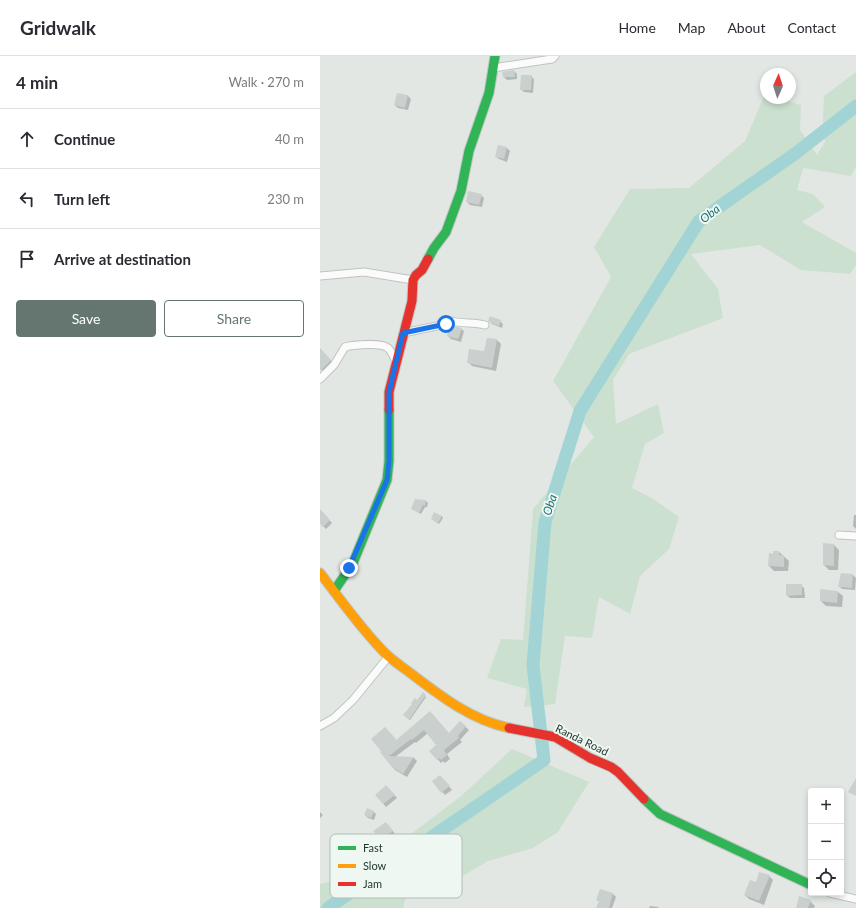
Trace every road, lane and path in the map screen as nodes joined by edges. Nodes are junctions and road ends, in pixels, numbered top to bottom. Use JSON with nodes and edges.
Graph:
{"nodes":[{"id":1,"x":495,"y":56,"type":"edge"},
{"id":2,"x":555,"y":56,"type":"edge"},
{"id":3,"x":493,"y":68,"type":"junction"},
{"id":4,"x":320,"y":276,"type":"edge"},
{"id":5,"x":413,"y":280,"type":"junction"},
{"id":6,"x":485,"y":325,"type":"dead end"},
{"id":7,"x":403,"y":333,"type":"junction"},
{"id":8,"x":396,"y":362,"type":"junction"},
{"id":9,"x":320,"y":379,"type":"edge"},
{"id":10,"x":839,"y":535,"type":"dead end"},
{"id":11,"x":856,"y":536,"type":"edge"},
{"id":12,"x":320,"y":573,"type":"edge"},
{"id":13,"x":334,"y":591,"type":"junction"},
{"id":14,"x":388,"y":656,"type":"junction"},
{"id":15,"x":320,"y":726,"type":"edge"},
{"id":16,"x":808,"y":884,"type":"edge"},
{"id":17,"x":843,"y":896,"type":"edge"},
{"id":18,"x":856,"y":899,"type":"edge"}],
"edges":[{"from":1,"to":3,"type":"street"},
{"from":2,"to":3,"type":"street"},
{"from":3,"to":5,"type":"street"},
{"from":4,"to":5,"type":"street"},
{"from":5,"to":7,"type":"street"},
{"from":6,"to":7,"type":"street"},
{"from":7,"to":8,"type":"street"},
{"from":8,"to":9,"type":"street"},
{"from":8,"to":13,"type":"street"},
{"from":10,"to":11,"type":"street"},
{"from":12,"to":13,"type":"street","name":"Randa Road"},
{"from":13,"to":14,"type":"street","name":"Randa Road"},
{"from":14,"to":15,"type":"street"},
{"from":14,"to":16,"type":"street","name":"Randa Road"},
{"from":17,"to":18,"type":"street"}]}
